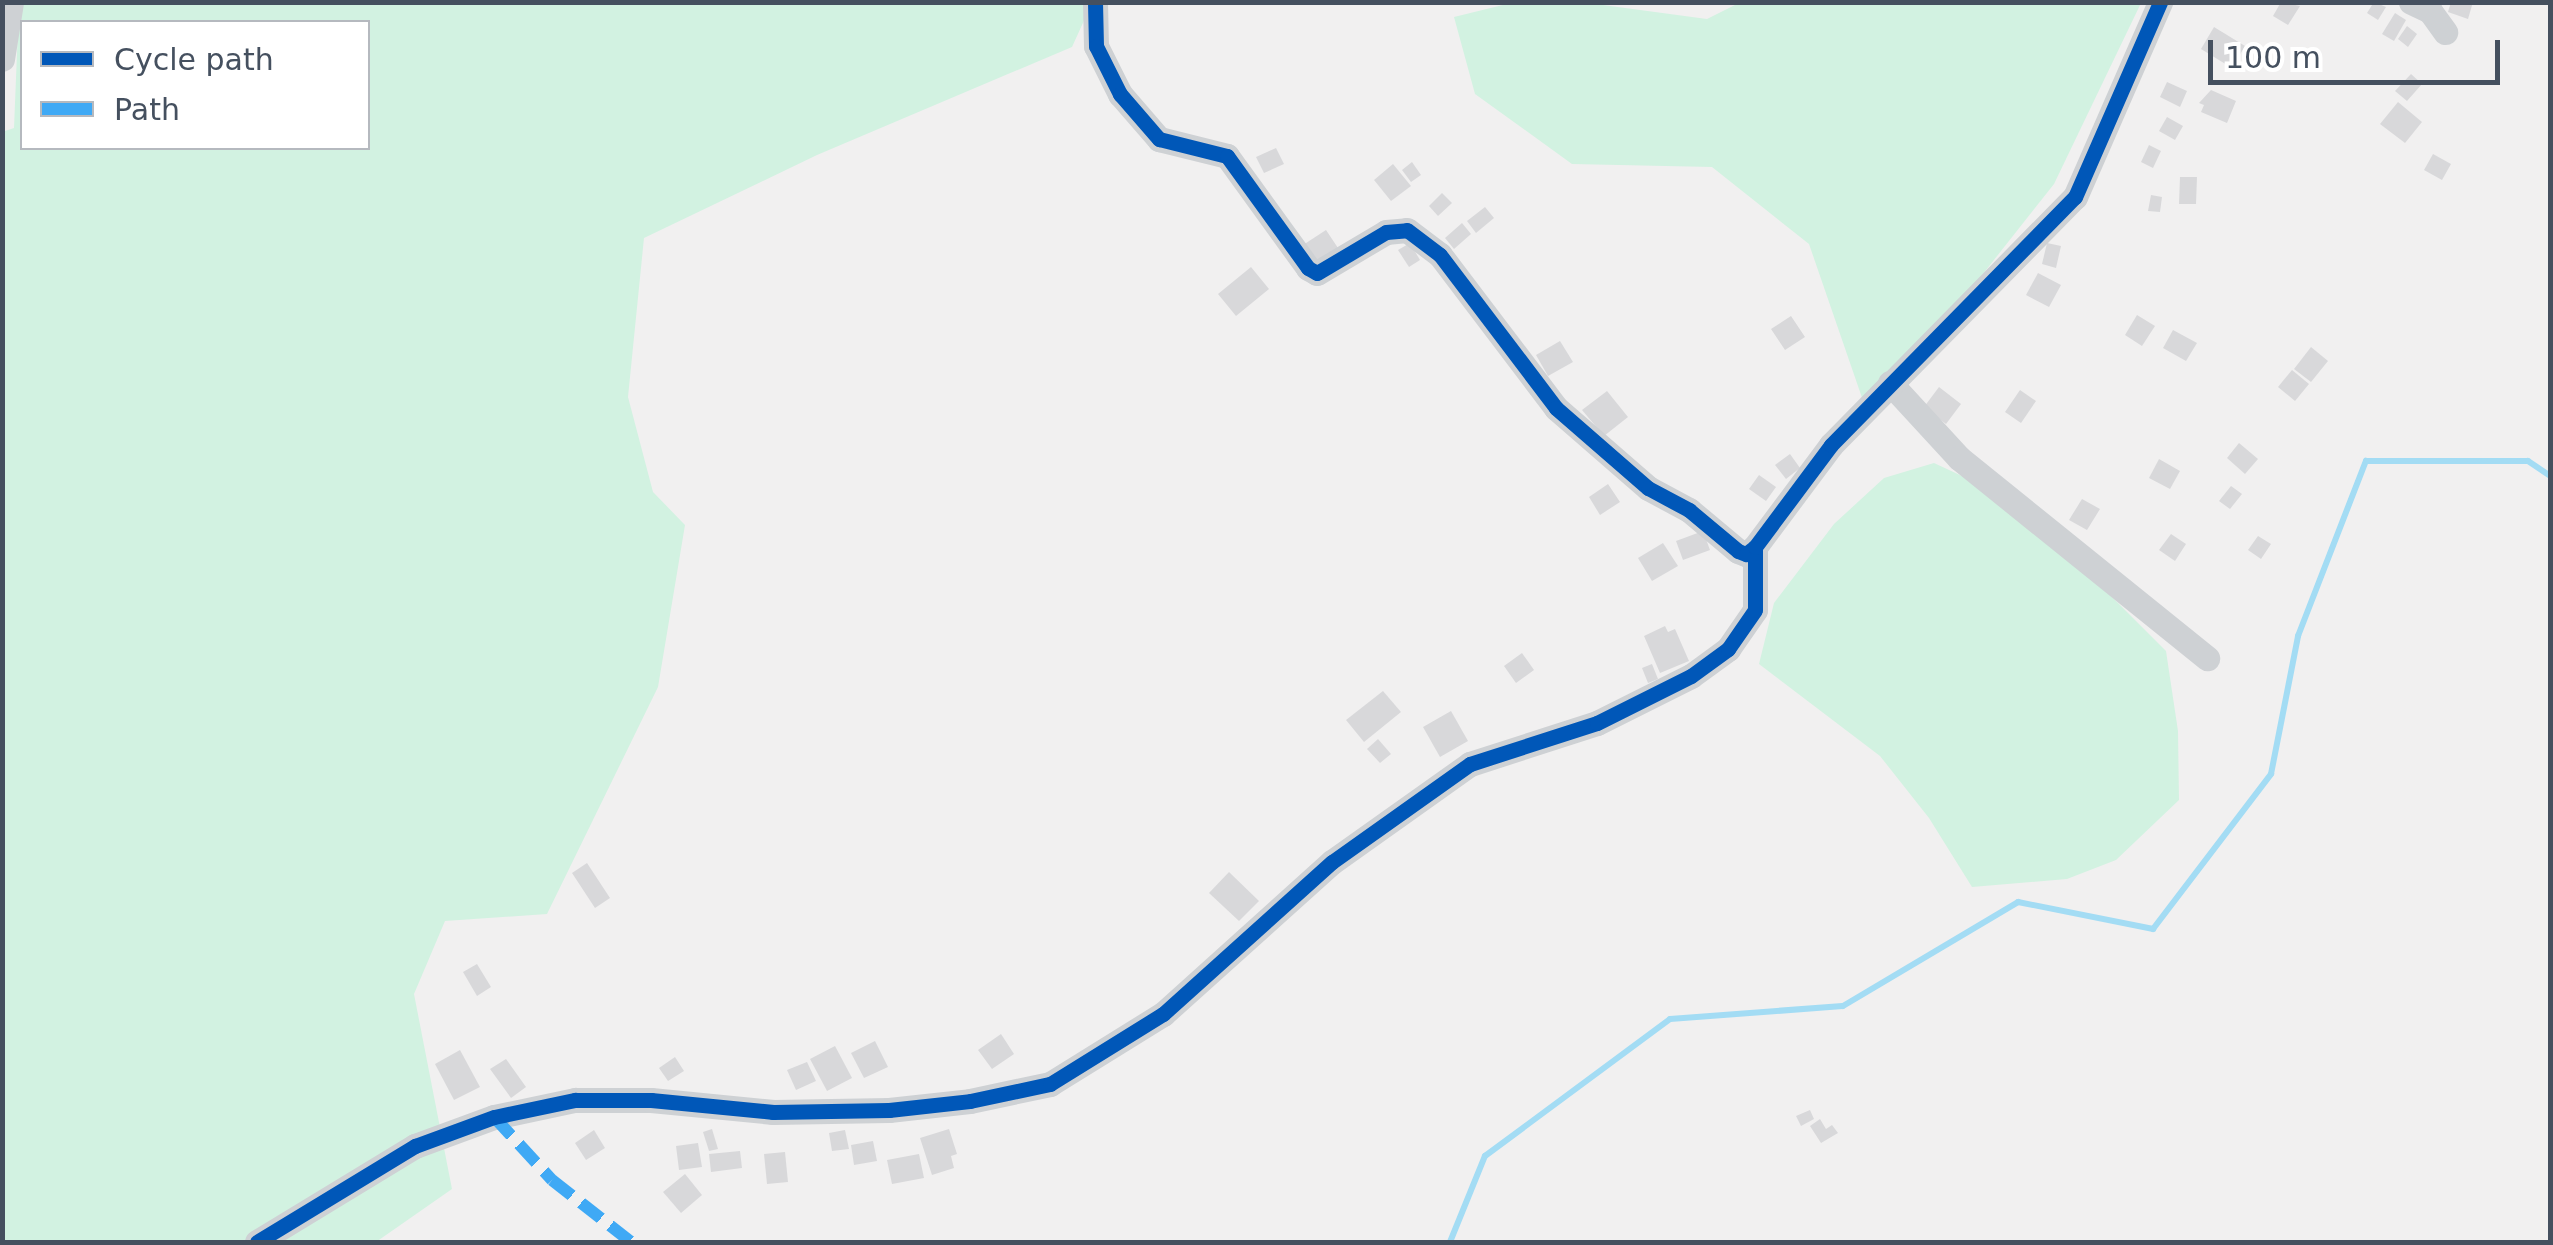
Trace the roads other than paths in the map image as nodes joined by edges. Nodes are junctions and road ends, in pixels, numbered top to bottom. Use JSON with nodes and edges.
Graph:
{"nodes":[{"id":1,"x":11,"y":2,"type":"edge"},
{"id":2,"x":1095,"y":2,"type":"edge"},
{"id":3,"x":2160,"y":2,"type":"edge"},
{"id":4,"x":2411,"y":2,"type":"edge"},
{"id":5,"x":2445,"y":32,"type":"dead end"},
{"id":6,"x":2,"y":59,"type":"edge"},
{"id":7,"x":1890,"y":383,"type":"junction"},
{"id":8,"x":1755,"y":546,"type":"junction"},
{"id":9,"x":2206,"y":658,"type":"dead end"},
{"id":10,"x":256,"y":1242,"type":"edge"}],
"edges":[{"from":1,"to":6,"type":"street"},
{"from":2,"to":8,"type":"street"},
{"from":3,"to":7,"type":"street"},
{"from":4,"to":5,"type":"street"},
{"from":7,"to":8,"type":"street"},
{"from":7,"to":9,"type":"street"},
{"from":8,"to":10,"type":"street"}]}
